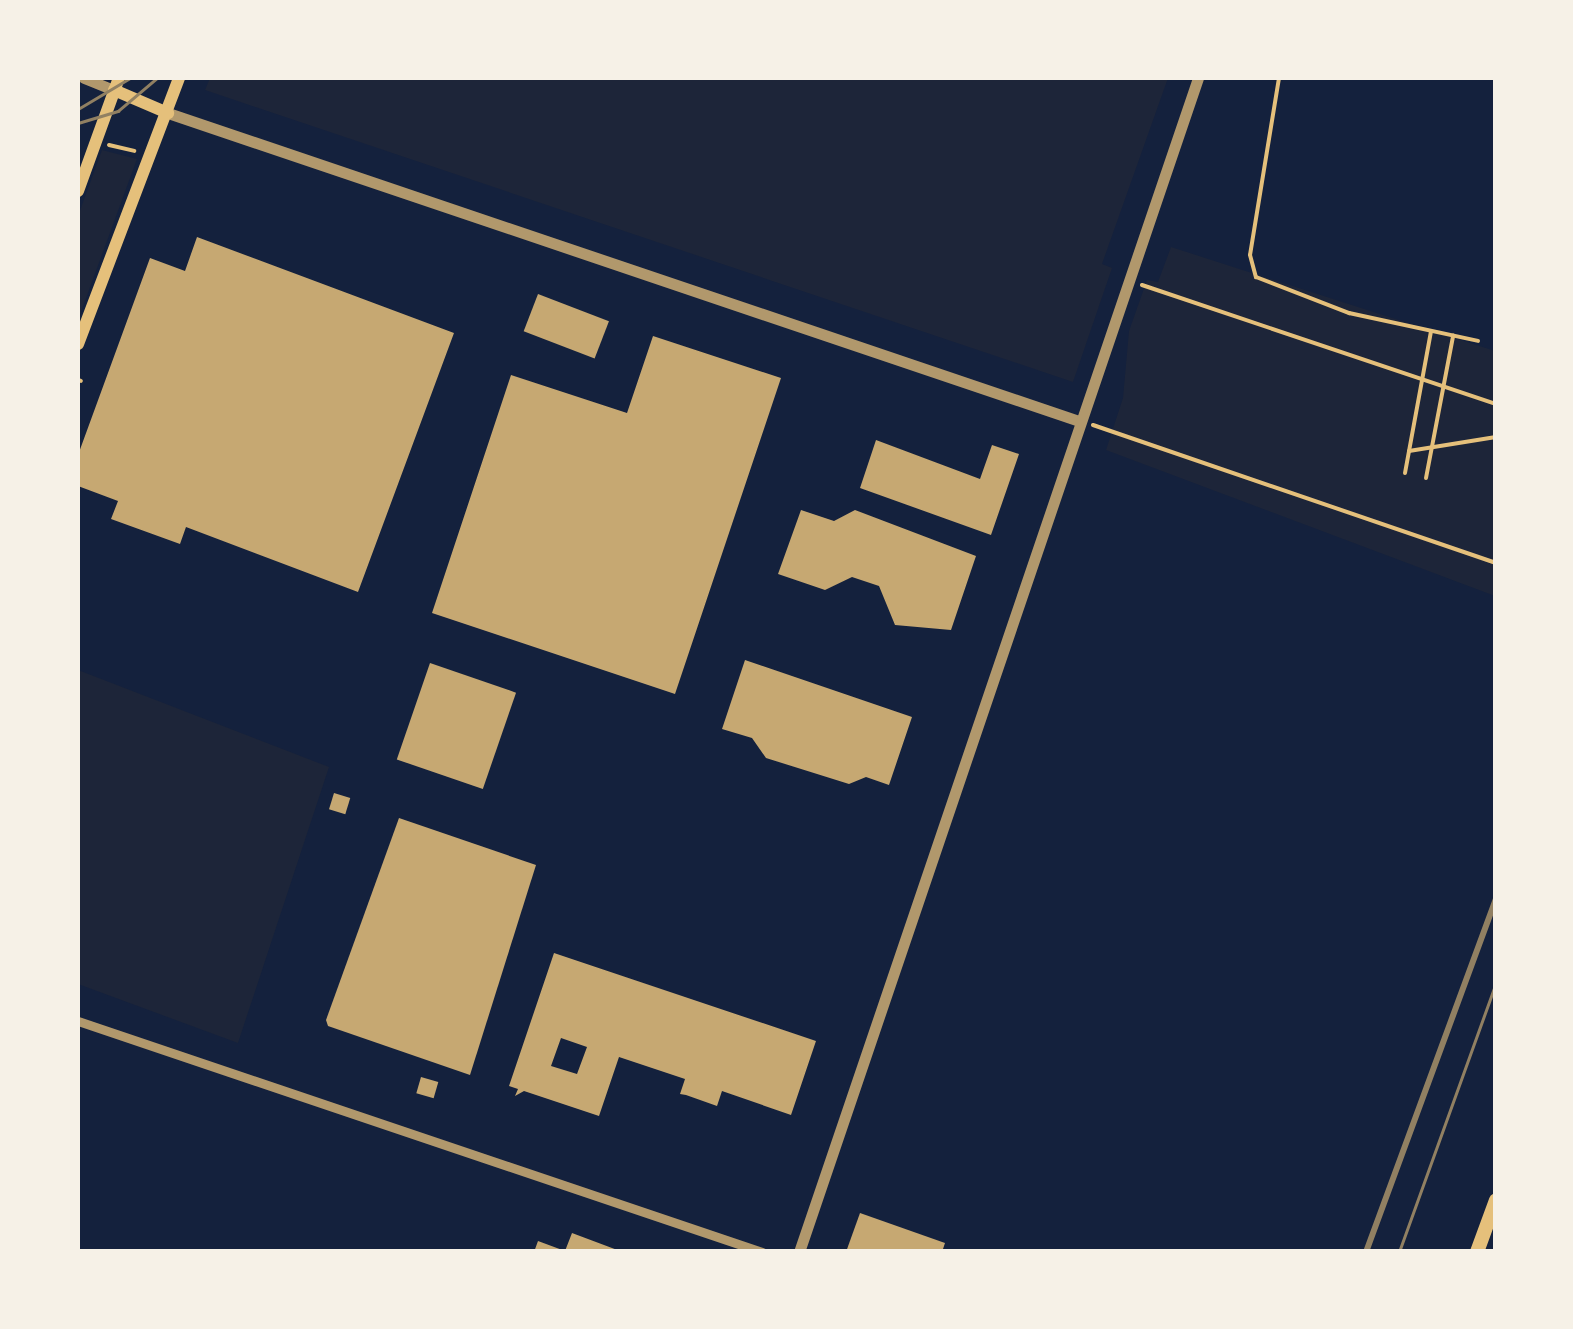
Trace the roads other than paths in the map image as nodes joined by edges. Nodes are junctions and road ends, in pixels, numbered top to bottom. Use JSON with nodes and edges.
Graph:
{"nodes":[{"id":1,"x":84,"y":78,"type":"edge"},
{"id":2,"x":180,"y":78,"type":"edge"},
{"id":3,"x":1198,"y":78,"type":"edge"},
{"id":4,"x":117,"y":84,"type":"edge"},
{"id":5,"x":168,"y":113,"type":"junction"},
{"id":6,"x":78,"y":191,"type":"edge"},
{"id":7,"x":78,"y":344,"type":"edge"},
{"id":8,"x":1078,"y":421,"type":"junction"},
{"id":9,"x":78,"y":1021,"type":"edge"},
{"id":10,"x":1496,"y":1200,"type":"edge"},
{"id":11,"x":762,"y":1252,"type":"edge"},
{"id":12,"x":799,"y":1252,"type":"edge"},
{"id":13,"x":1477,"y":1252,"type":"edge"}],
"edges":[{"from":1,"to":4,"type":"street"},
{"from":2,"to":5,"type":"main road"},
{"from":3,"to":8,"type":"street"},
{"from":4,"to":5,"type":"main road"},
{"from":4,"to":6,"type":"main road"},
{"from":5,"to":7,"type":"main road"},
{"from":5,"to":8,"type":"street"},
{"from":8,"to":12,"type":"street"},
{"from":9,"to":11,"type":"street"},
{"from":10,"to":13,"type":"main road"}]}
